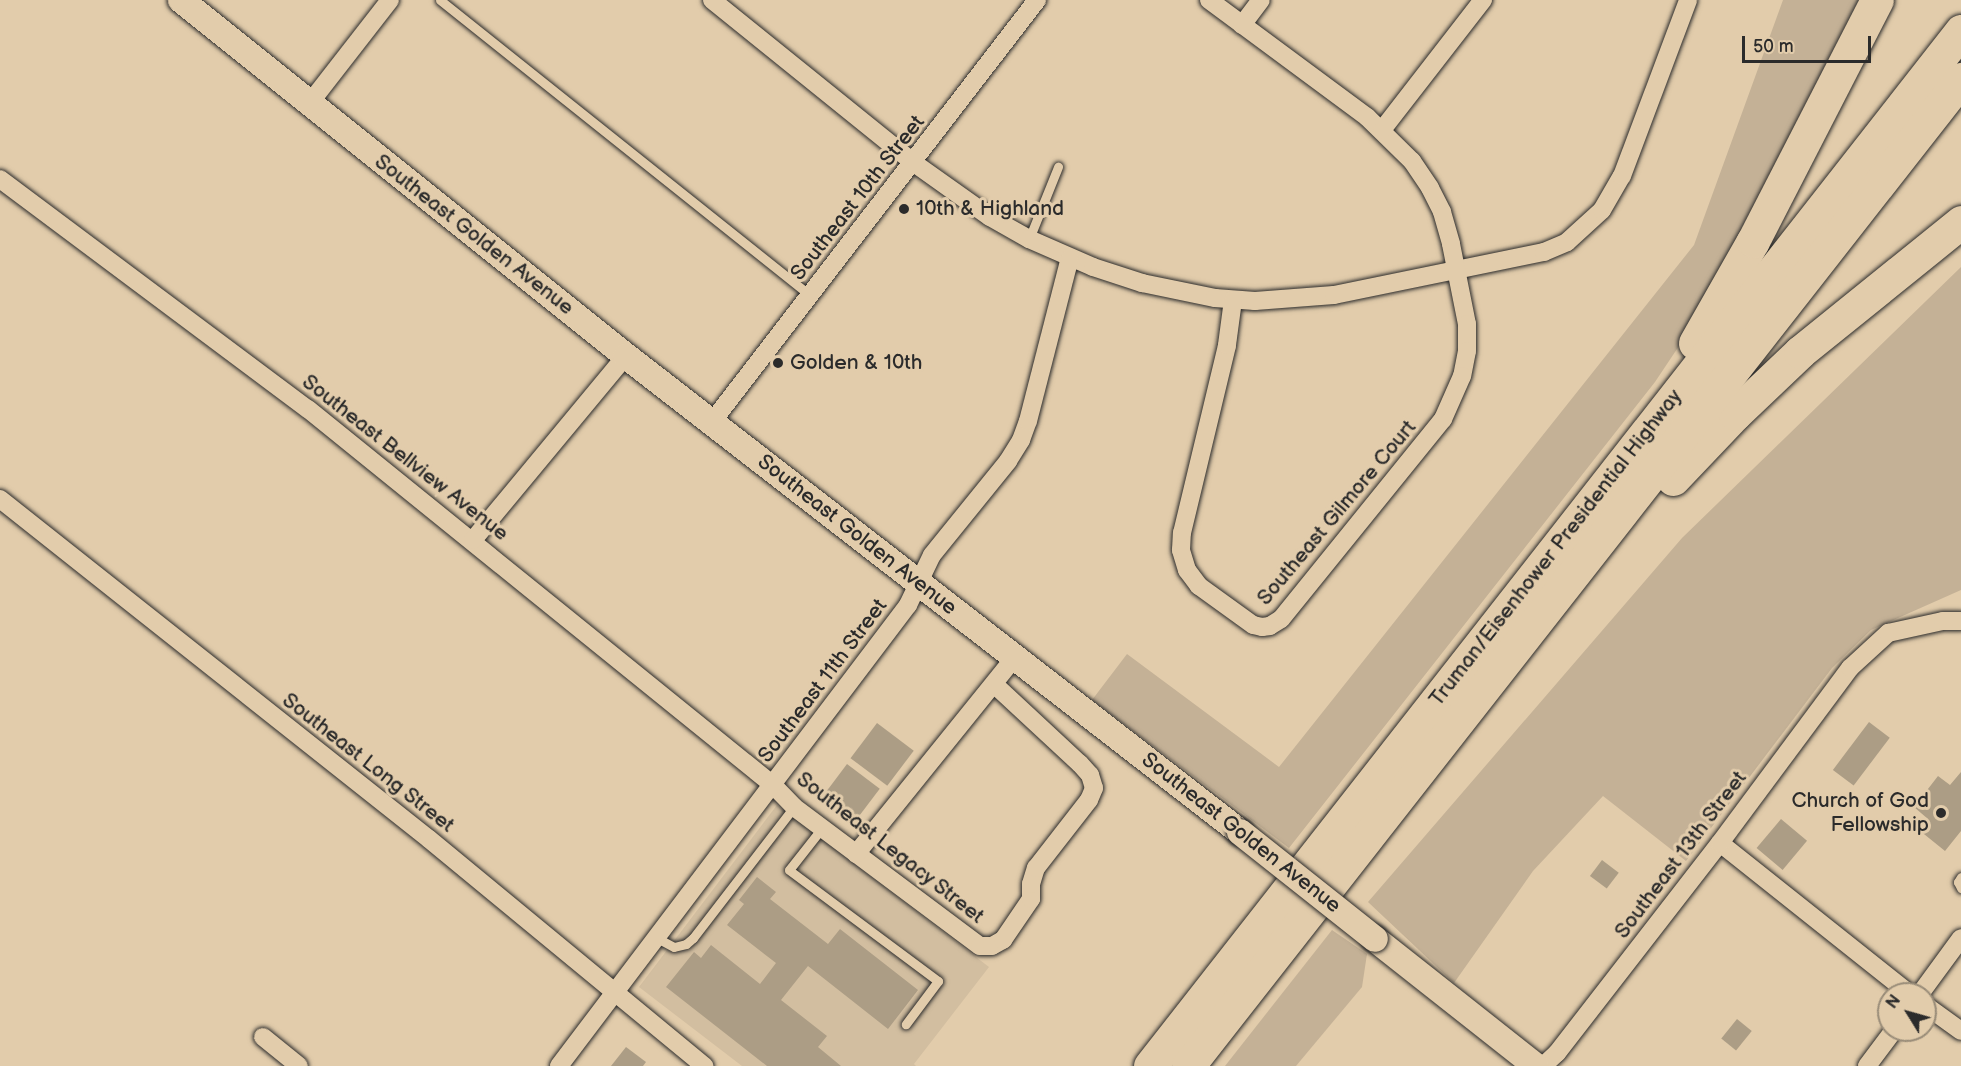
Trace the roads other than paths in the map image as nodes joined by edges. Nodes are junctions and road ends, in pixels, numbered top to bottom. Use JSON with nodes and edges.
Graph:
{"nodes":[{"id":1,"x":181,"y":0,"type":"edge"},
{"id":2,"x":390,"y":0,"type":"edge"},
{"id":3,"x":440,"y":0,"type":"edge"},
{"id":4,"x":712,"y":0,"type":"edge"},
{"id":5,"x":1037,"y":0,"type":"edge"},
{"id":6,"x":1209,"y":0,"type":"edge"},
{"id":7,"x":1261,"y":0,"type":"edge"},
{"id":8,"x":1483,"y":0,"type":"edge"},
{"id":9,"x":1688,"y":0,"type":"edge"},
{"id":10,"x":1877,"y":0,"type":"edge"},
{"id":11,"x":1242,"y":25,"type":"junction"},
{"id":12,"x":1961,"y":31,"type":"edge"},
{"id":13,"x":1961,"y":79,"type":"edge"},
{"id":14,"x":309,"y":104,"type":"junction"},
{"id":15,"x":1382,"y":130,"type":"junction"},
{"id":16,"x":914,"y":163,"type":"junction"},
{"id":17,"x":1058,"y":167,"type":"dead end"},
{"id":18,"x":0,"y":179,"type":"edge"},
{"id":19,"x":1961,"y":222,"type":"edge"},
{"id":20,"x":1029,"y":239,"type":"junction"},
{"id":21,"x":1070,"y":258,"type":"junction"},
{"id":22,"x":1456,"y":270,"type":"junction"},
{"id":23,"x":810,"y":296,"type":"junction"},
{"id":24,"x":1233,"y":300,"type":"junction"},
{"id":25,"x":626,"y":356,"type":"junction"},
{"id":26,"x":712,"y":422,"type":"junction"},
{"id":27,"x":0,"y":499,"type":"edge"},
{"id":28,"x":1576,"y":522,"type":"junction"},
{"id":29,"x":473,"y":540,"type":"junction"},
{"id":30,"x":920,"y":583,"type":"junction"},
{"id":31,"x":1961,"y":621,"type":"edge"},
{"id":32,"x":1015,"y":657,"type":"junction"},
{"id":33,"x":994,"y":684,"type":"junction"},
{"id":34,"x":1481,"y":692,"type":"junction"},
{"id":35,"x":772,"y":785,"type":"junction"},
{"id":36,"x":794,"y":807,"type":"junction"},
{"id":37,"x":822,"y":828,"type":"junction"},
{"id":38,"x":1720,"y":843,"type":"junction"},
{"id":39,"x":856,"y":854,"type":"junction"},
{"id":40,"x":1961,"y":877,"type":"edge"},
{"id":41,"x":1961,"y":888,"type":"edge"},
{"id":42,"x":657,"y":938,"type":"junction"},
{"id":43,"x":1961,"y":938,"type":"edge"},
{"id":44,"x":1895,"y":982,"type":"edge"},
{"id":45,"x":1929,"y":982,"type":"edge"},
{"id":46,"x":614,"y":994,"type":"junction"},
{"id":47,"x":1937,"y":1014,"type":"edge"},
{"id":48,"x":906,"y":1024,"type":"dead end"},
{"id":49,"x":1961,"y":1031,"type":"edge"},
{"id":50,"x":263,"y":1037,"type":"dead end"},
{"id":51,"x":1885,"y":1042,"type":"edge"},
{"id":52,"x":695,"y":1063,"type":"edge"},
{"id":53,"x":299,"y":1066,"type":"edge"},
{"id":54,"x":559,"y":1066,"type":"edge"},
{"id":55,"x":1150,"y":1066,"type":"edge"},
{"id":56,"x":1188,"y":1066,"type":"edge"},
{"id":57,"x":1536,"y":1066,"type":"edge"},
{"id":58,"x":1543,"y":1066,"type":"edge"},
{"id":59,"x":1868,"y":1066,"type":"edge"}],
"edges":[{"from":1,"to":14,"type":"street","name":"Southeast Golden Avenue"},
{"from":2,"to":14,"type":"street"},
{"from":3,"to":23,"type":"lane"},
{"from":4,"to":16,"type":"street"},
{"from":5,"to":16,"type":"street","name":"Southeast 10th Street"},
{"from":6,"to":11,"type":"street"},
{"from":7,"to":11,"type":"street"},
{"from":8,"to":15,"type":"street"},
{"from":9,"to":22,"type":"street"},
{"from":10,"to":28,"type":"highway"},
{"from":11,"to":15,"type":"street"},
{"from":12,"to":28,"type":"highway","name":"Truman/Eisenhower Presidential Highway"},
{"from":13,"to":34,"type":"highway","name":"Truman/Eisenhower Presidential Highway"},
{"from":14,"to":25,"type":"street","name":"Southeast Golden Avenue"},
{"from":15,"to":22,"type":"street"},
{"from":16,"to":20,"type":"street"},
{"from":16,"to":23,"type":"street","name":"Southeast 10th Street"},
{"from":17,"to":20,"type":"lane"},
{"from":18,"to":29,"type":"street","name":"Southeast Bellview Avenue"},
{"from":19,"to":34,"type":"highway"},
{"from":20,"to":21,"type":"street"},
{"from":21,"to":24,"type":"street"},
{"from":21,"to":30,"type":"street","name":"Southeast 11th Street"},
{"from":22,"to":24,"type":"street"},
{"from":22,"to":24,"type":"street","name":"Southeast Gilmore Court"},
{"from":23,"to":26,"type":"street","name":"Southeast 10th Street"},
{"from":25,"to":26,"type":"street","name":"Southeast Golden Avenue"},
{"from":25,"to":29,"type":"street"},
{"from":26,"to":30,"type":"street","name":"Southeast Golden Avenue"},
{"from":27,"to":46,"type":"street","name":"Southeast Long Street"},
{"from":28,"to":55,"type":"highway","name":"Truman/Eisenhower Presidential Highway"},
{"from":29,"to":35,"type":"street","name":"Southeast Bellview Avenue"},
{"from":30,"to":32,"type":"street","name":"Southeast Golden Avenue"},
{"from":30,"to":35,"type":"street","name":"Southeast 11th Street"},
{"from":31,"to":38,"type":"street","name":"Southeast 13th Street"},
{"from":32,"to":33,"type":"street"},
{"from":32,"to":57,"type":"street","name":"Southeast Golden Avenue","bridge":true},
{"from":33,"to":39,"type":"street"},
{"from":33,"to":39,"type":"street","name":"Southeast Legacy Street"},
{"from":34,"to":56,"type":"highway","name":"Truman/Eisenhower Presidential Highway"},
{"from":35,"to":36,"type":"street","name":"Southeast Legacy Street"},
{"from":35,"to":42,"type":"street","name":"Southeast 11th Street"},
{"from":36,"to":37,"type":"street","name":"Southeast Legacy Street"},
{"from":36,"to":42,"type":"lane"},
{"from":37,"to":39,"type":"street","name":"Southeast Legacy Street"},
{"from":37,"to":48,"type":"lane"},
{"from":38,"to":44,"type":"street"},
{"from":38,"to":58,"type":"street","name":"Southeast 13th Street"},
{"from":40,"to":41,"type":"lane"},
{"from":42,"to":46,"type":"street","name":"Southeast 11th Street"},
{"from":43,"to":45,"type":"street"},
{"from":46,"to":52,"type":"street","name":"Southeast Long Street"},
{"from":46,"to":54,"type":"street","name":"Southeast 11th Street"},
{"from":47,"to":49,"type":"street"},
{"from":50,"to":53,"type":"street"},
{"from":51,"to":59,"type":"street"}]}
